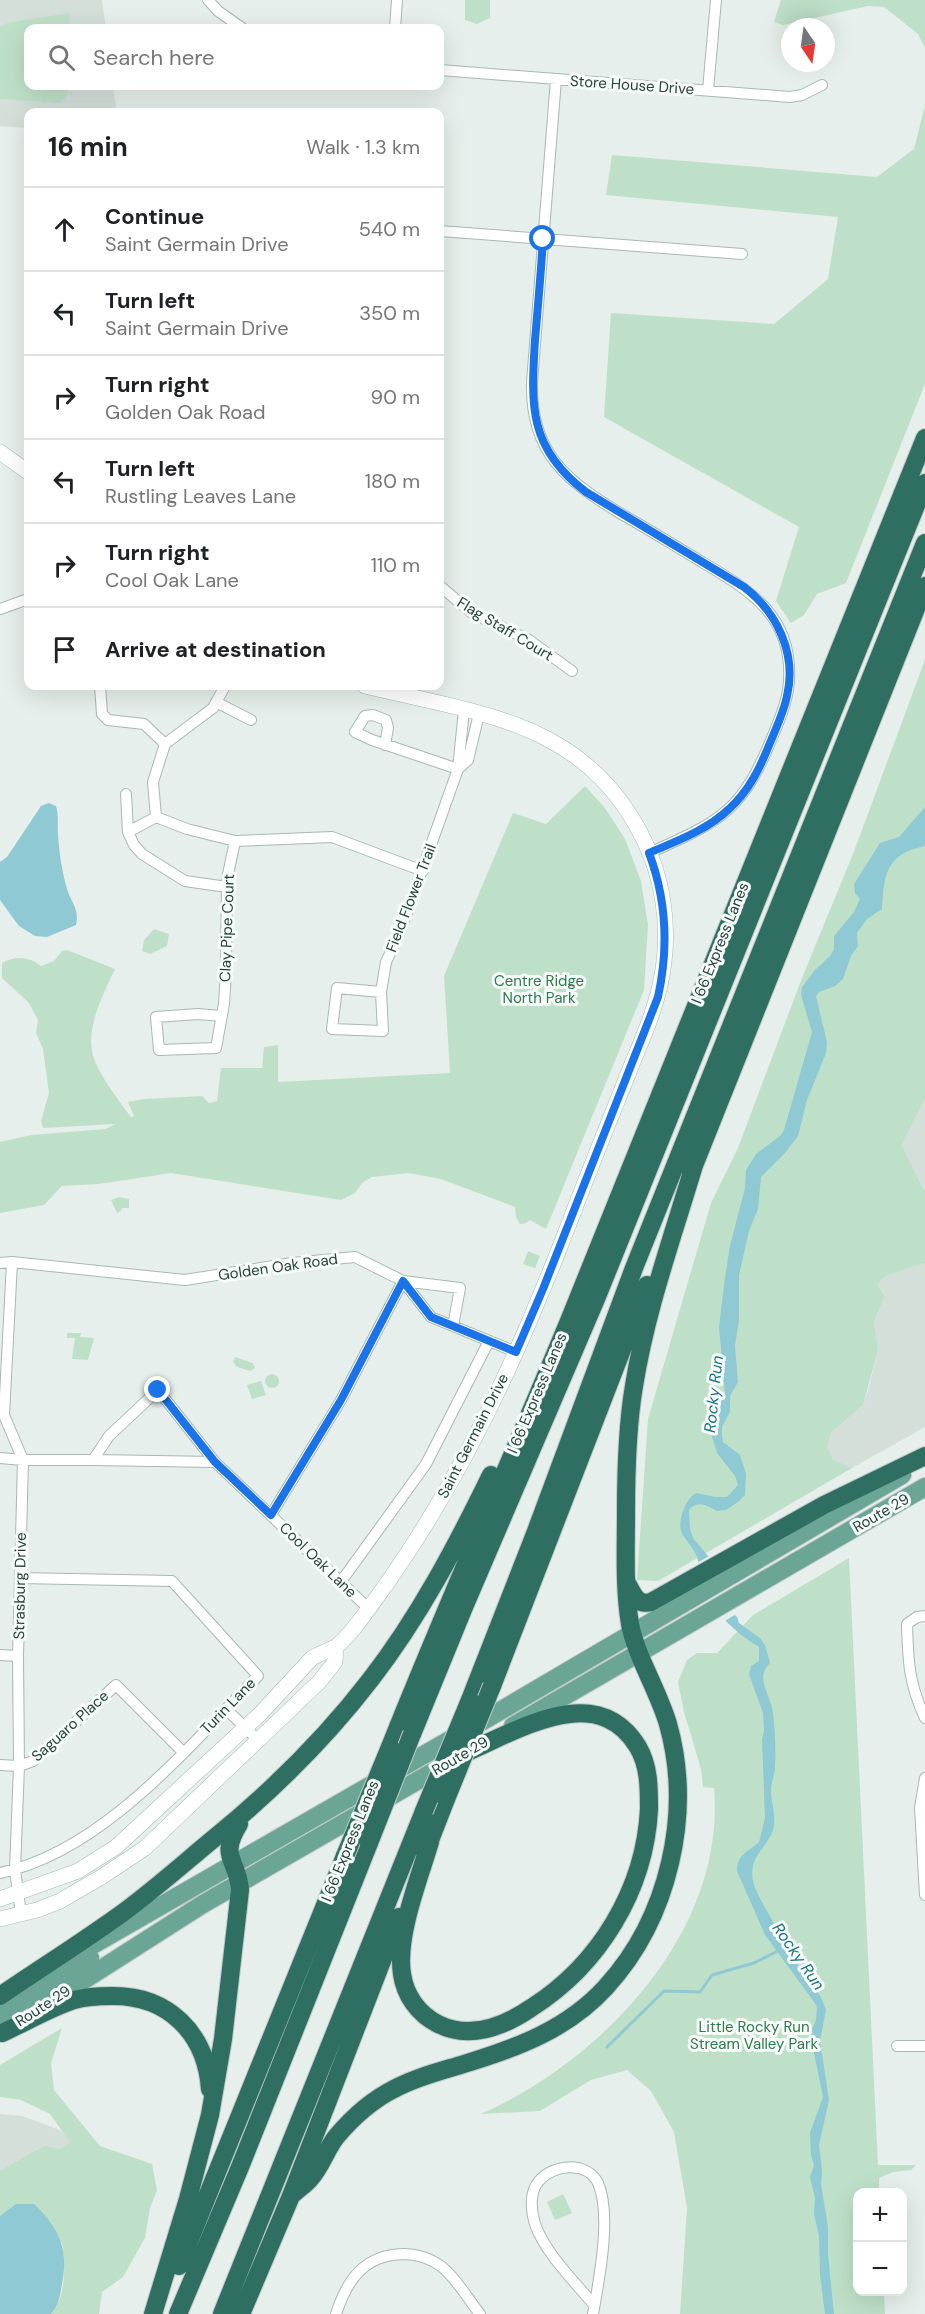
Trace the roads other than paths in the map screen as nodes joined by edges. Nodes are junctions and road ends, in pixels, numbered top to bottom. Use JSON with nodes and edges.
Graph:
{"nodes":[{"id":1,"x":207,"y":0,"type":"edge"},
{"id":2,"x":398,"y":0,"type":"edge"},
{"id":3,"x":716,"y":0,"type":"edge"},
{"id":4,"x":236,"y":24,"type":"edge"},
{"id":5,"x":395,"y":24,"type":"edge"},
{"id":6,"x":444,"y":69,"type":"edge"},
{"id":7,"x":556,"y":79,"type":"junction"},
{"id":8,"x":822,"y":85,"type":"dead end"},
{"id":9,"x":708,"y":90,"type":"junction"},
{"id":10,"x":444,"y":231,"type":"edge"},
{"id":11,"x":543,"y":239,"type":"junction"},
{"id":12,"x":742,"y":254,"type":"dead end"},
{"id":13,"x":925,"y":438,"type":"edge"},
{"id":14,"x":0,"y":452,"type":"edge"},
{"id":15,"x":24,"y":469,"type":"edge"},
{"id":16,"x":925,"y":483,"type":"edge"},
{"id":17,"x":925,"y":543,"type":"edge"},
{"id":18,"x":925,"y":586,"type":"edge"},
{"id":19,"x":444,"y":589,"type":"edge"},
{"id":20,"x":24,"y":600,"type":"edge"},
{"id":21,"x":0,"y":609,"type":"edge"},
{"id":22,"x":572,"y":671,"type":"dead end"},
{"id":23,"x":99,"y":690,"type":"edge"},
{"id":24,"x":223,"y":690,"type":"edge"},
{"id":25,"x":381,"y":690,"type":"edge"},
{"id":26,"x":216,"y":702,"type":"junction"},
{"id":27,"x":472,"y":712,"type":"junction"},
{"id":28,"x":251,"y":720,"type":"dead end"},
{"id":29,"x":165,"y":744,"type":"junction"},
{"id":30,"x":385,"y":745,"type":"dead end"},
{"id":31,"x":458,"y":769,"type":"junction"},
{"id":32,"x":126,"y":794,"type":"dead end"},
{"id":33,"x":156,"y":817,"type":"junction"},
{"id":34,"x":128,"y":832,"type":"junction"},
{"id":35,"x":235,"y":841,"type":"junction"},
{"id":36,"x":649,"y":853,"type":"junction"},
{"id":37,"x":423,"y":871,"type":"junction"},
{"id":38,"x":227,"y":887,"type":"junction"},
{"id":39,"x":381,"y":992,"type":"junction"},
{"id":40,"x":221,"y":1016,"type":"junction"},
{"id":41,"x":696,"y":1162,"type":"junction"},
{"id":42,"x":6,"y":1263,"type":"edge"},
{"id":43,"x":403,"y":1281,"type":"junction"},
{"id":44,"x":453,"y":1326,"type":"junction"},
{"id":45,"x":489,"y":1341,"type":"junction"},
{"id":46,"x":516,"y":1352,"type":"junction"},
{"id":47,"x":3,"y":1367,"type":"edge"},
{"id":48,"x":518,"y":1444,"type":"junction"},
{"id":49,"x":925,"y":1456,"type":"edge"},
{"id":50,"x":0,"y":1458,"type":"edge"},
{"id":51,"x":22,"y":1460,"type":"junction"},
{"id":52,"x":93,"y":1460,"type":"junction"},
{"id":53,"x":215,"y":1462,"type":"junction"},
{"id":54,"x":925,"y":1462,"type":"edge"},
{"id":55,"x":925,"y":1488,"type":"edge"},
{"id":56,"x":271,"y":1515,"type":"junction"},
{"id":57,"x":745,"y":1558,"type":"junction"},
{"id":58,"x":20,"y":1578,"type":"junction"},
{"id":59,"x":340,"y":1583,"type":"junction"},
{"id":60,"x":627,"y":1583,"type":"junction"},
{"id":61,"x":688,"y":1591,"type":"junction"},
{"id":62,"x":369,"y":1609,"type":"junction"},
{"id":63,"x":925,"y":1616,"type":"edge"},
{"id":64,"x":632,"y":1632,"type":"junction"},
{"id":65,"x":336,"y":1647,"type":"junction"},
{"id":66,"x":640,"y":1653,"type":"junction"},
{"id":67,"x":0,"y":1656,"type":"edge"},
{"id":68,"x":18,"y":1656,"type":"junction"},
{"id":69,"x":226,"y":1709,"type":"junction"},
{"id":70,"x":925,"y":1718,"type":"edge"},
{"id":71,"x":245,"y":1728,"type":"junction"},
{"id":72,"x":258,"y":1740,"type":"junction"},
{"id":73,"x":183,"y":1752,"type":"junction"},
{"id":74,"x":467,"y":1752,"type":"junction"},
{"id":75,"x":0,"y":1765,"type":"edge"},
{"id":76,"x":19,"y":1766,"type":"junction"},
{"id":77,"x":925,"y":1778,"type":"edge"},
{"id":78,"x":245,"y":1814,"type":"junction"},
{"id":79,"x":430,"y":1842,"type":"junction"},
{"id":80,"x":233,"y":1865,"type":"junction"},
{"id":81,"x":15,"y":1870,"type":"junction"},
{"id":82,"x":0,"y":1874,"type":"edge"},
{"id":83,"x":240,"y":1883,"type":"junction"},
{"id":84,"x":17,"y":1894,"type":"junction"},
{"id":85,"x":925,"y":1895,"type":"edge"},
{"id":86,"x":0,"y":1899,"type":"edge"},
{"id":87,"x":154,"y":1910,"type":"junction"},
{"id":88,"x":21,"y":1914,"type":"junction"},
{"id":89,"x":0,"y":1919,"type":"edge"},
{"id":90,"x":0,"y":1997,"type":"edge"},
{"id":91,"x":1,"y":2027,"type":"edge"},
{"id":92,"x":897,"y":2046,"type":"dead end"},
{"id":93,"x":925,"y":2046,"type":"edge"},
{"id":94,"x":210,"y":2115,"type":"junction"},
{"id":95,"x":291,"y":2196,"type":"junction"},
{"id":96,"x":593,"y":2310,"type":"edge"},
{"id":97,"x":153,"y":2314,"type":"edge"},
{"id":98,"x":158,"y":2314,"type":"edge"},
{"id":99,"x":178,"y":2314,"type":"edge"},
{"id":100,"x":222,"y":2314,"type":"edge"},
{"id":101,"x":241,"y":2314,"type":"edge"},
{"id":102,"x":336,"y":2314,"type":"edge"},
{"id":103,"x":480,"y":2314,"type":"edge"}],
"edges":[{"from":1,"to":4,"type":"street"},
{"from":2,"to":5,"type":"street"},
{"from":3,"to":9,"type":"street"},
{"from":6,"to":7,"type":"street","name":"Store House Drive"},
{"from":7,"to":9,"type":"street","name":"Store House Drive"},
{"from":7,"to":11,"type":"street"},
{"from":8,"to":9,"type":"street","name":"Store House Drive"},
{"from":10,"to":11,"type":"street"},
{"from":11,"to":12,"type":"street"},
{"from":11,"to":36,"type":"street"},
{"from":13,"to":48,"type":"highway"},
{"from":14,"to":15,"type":"street"},
{"from":16,"to":99,"type":"highway","name":"I 66 Express Lanes","bridge":true},
{"from":17,"to":100,"type":"highway","bridge":true},
{"from":18,"to":41,"type":"highway"},
{"from":19,"to":22,"type":"street","name":"Flag Staff Court"},
{"from":20,"to":21,"type":"street"},
{"from":23,"to":29,"type":"street"},
{"from":24,"to":26,"type":"street"},
{"from":25,"to":27,"type":"street","name":"Saint Germain Drive"},
{"from":26,"to":28,"type":"street"},
{"from":26,"to":29,"type":"street"},
{"from":27,"to":31,"type":"street","name":"Field Flower Trail"},
{"from":27,"to":36,"type":"street","name":"Saint Germain Drive"},
{"from":29,"to":33,"type":"street"},
{"from":30,"to":31,"type":"street"},
{"from":31,"to":37,"type":"street","name":"Field Flower Trail"},
{"from":32,"to":34,"type":"street"},
{"from":33,"to":34,"type":"street"},
{"from":33,"to":35,"type":"street"},
{"from":34,"to":38,"type":"street"},
{"from":35,"to":37,"type":"street"},
{"from":35,"to":38,"type":"street","name":"Clay Pipe Court"},
{"from":36,"to":46,"type":"street","name":"Saint Germain Drive"},
{"from":37,"to":39,"type":"street","name":"Field Flower Trail"},
{"from":38,"to":40,"type":"street","name":"Clay Pipe Court"},
{"from":39,"to":39,"type":"street","name":"Field Flower Trail"},
{"from":40,"to":40,"type":"street","name":"Clay Pipe Court"},
{"from":41,"to":60,"type":"highway"},
{"from":41,"to":79,"type":"highway","bridge":true},
{"from":42,"to":43,"type":"street","name":"Golden Oak Road"},
{"from":42,"to":47,"type":"street","name":"Strasburg Drive"},
{"from":43,"to":44,"type":"street","name":"Golden Oak Road"},
{"from":43,"to":44,"type":"street"},
{"from":43,"to":56,"type":"street"},
{"from":44,"to":45,"type":"street","name":"Golden Oak Road"},
{"from":45,"to":46,"type":"street","name":"Golden Oak Road"},
{"from":45,"to":59,"type":"street"},
{"from":46,"to":62,"type":"street","name":"Saint Germain Drive"},
{"from":47,"to":51,"type":"street","name":"Strasburg Drive"},
{"from":48,"to":78,"type":"highway"},
{"from":48,"to":98,"type":"highway","bridge":true},
{"from":49,"to":57,"type":"highway"},
{"from":50,"to":51,"type":"street"},
{"from":51,"to":52,"type":"street"},
{"from":51,"to":58,"type":"street","name":"Strasburg Drive"},
{"from":52,"to":53,"type":"street"},
{"from":52,"to":53,"type":"street","name":"Cool Oak Lane"},
{"from":53,"to":56,"type":"street","name":"Cool Oak Lane"},
{"from":54,"to":57,"type":"main road","name":"Route 29"},
{"from":55,"to":66,"type":"main road","name":"Route 29"},
{"from":56,"to":59,"type":"street","name":"Cool Oak Lane"},
{"from":57,"to":61,"type":"highway"},
{"from":58,"to":68,"type":"street","name":"Strasburg Drive"},
{"from":58,"to":69,"type":"street","name":"Turin Lane"},
{"from":59,"to":62,"type":"street","name":"Cool Oak Lane"},
{"from":60,"to":61,"type":"highway"},
{"from":60,"to":64,"type":"highway"},
{"from":61,"to":64,"type":"main road","name":"Route 29"},
{"from":62,"to":65,"type":"street","name":"Saint Germain Drive"},
{"from":63,"to":70,"type":"street"},
{"from":64,"to":66,"type":"highway"},
{"from":64,"to":80,"type":"main road","name":"Route 29"},
{"from":65,"to":71,"type":"street","name":"Saint Germain Drive"},
{"from":65,"to":72,"type":"street","name":"Saint Germain Drive"},
{"from":66,"to":74,"type":"main road","name":"Route 29"},
{"from":66,"to":95,"type":"highway"},
{"from":67,"to":68,"type":"street"},
{"from":68,"to":76,"type":"street","name":"Strasburg Drive"},
{"from":69,"to":71,"type":"street"},
{"from":69,"to":73,"type":"street","name":"Turin Lane"},
{"from":71,"to":72,"type":"street"},
{"from":71,"to":84,"type":"street","name":"Saint Germain Drive"},
{"from":72,"to":88,"type":"street","name":"Saint Germain Drive"},
{"from":73,"to":76,"type":"street","name":"Saguaro Place"},
{"from":73,"to":81,"type":"street","name":"Turin Lane"},
{"from":74,"to":79,"type":"highway"},
{"from":74,"to":83,"type":"main road","name":"Route 29"},
{"from":75,"to":76,"type":"street","name":"Saguaro Place"},
{"from":76,"to":81,"type":"street","name":"Strasburg Drive"},
{"from":77,"to":85,"type":"street"},
{"from":78,"to":80,"type":"highway"},
{"from":78,"to":90,"type":"highway"},
{"from":79,"to":95,"type":"highway"},
{"from":80,"to":83,"type":"highway"},
{"from":80,"to":87,"type":"main road","name":"Route 29"},
{"from":81,"to":82,"type":"street","name":"Turin Lane"},
{"from":81,"to":84,"type":"street","name":"Strasburg Drive"},
{"from":83,"to":91,"type":"main road","name":"Route 29"},
{"from":83,"to":94,"type":"highway"},
{"from":84,"to":86,"type":"street","name":"Saint Germain Drive"},
{"from":84,"to":88,"type":"street","name":"Strasburg Drive"},
{"from":87,"to":90,"type":"main road","name":"Route 29"},
{"from":87,"to":91,"type":"main road"},
{"from":88,"to":89,"type":"street","name":"Saint Germain Drive"},
{"from":91,"to":94,"type":"highway"},
{"from":92,"to":93,"type":"street"},
{"from":94,"to":97,"type":"highway"},
{"from":95,"to":101,"type":"highway"},
{"from":96,"to":96,"type":"street"},
{"from":102,"to":103,"type":"street"}]}
